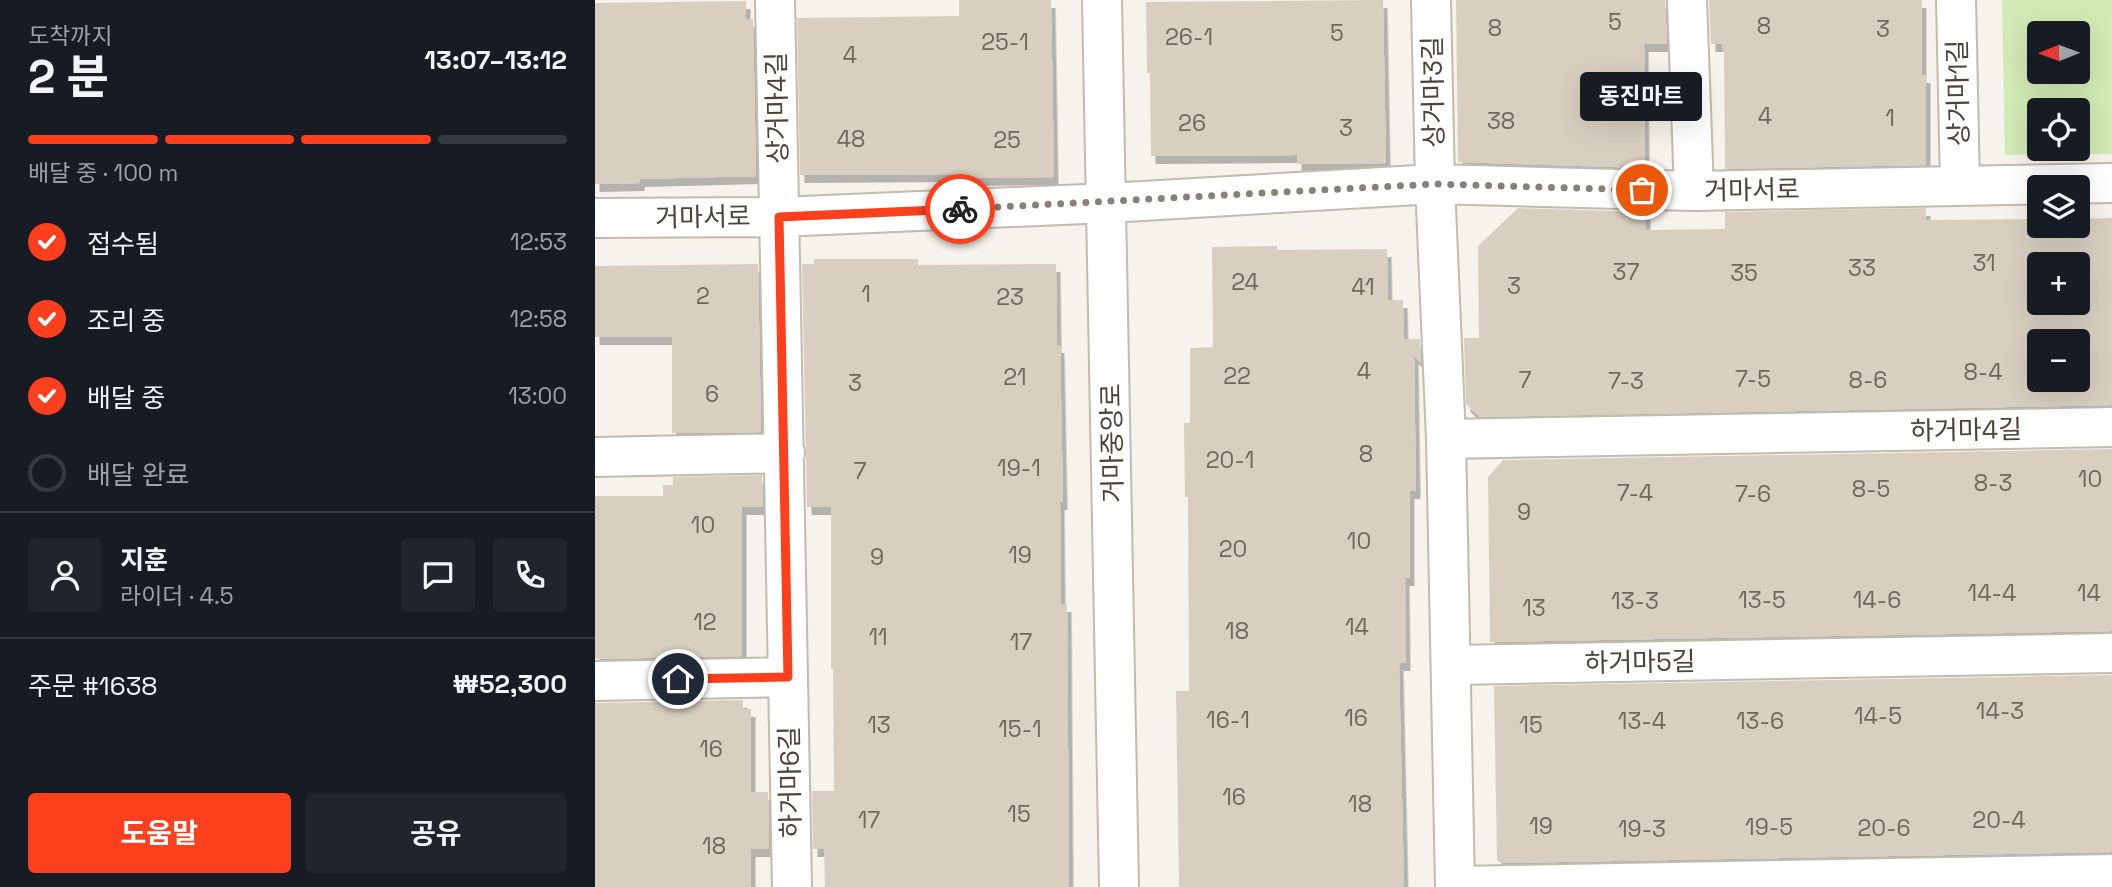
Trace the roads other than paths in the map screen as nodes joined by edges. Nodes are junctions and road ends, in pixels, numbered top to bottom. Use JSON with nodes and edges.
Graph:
{"nodes":[{"id":1,"x":775,"y":0,"type":"edge"},
{"id":2,"x":1103,"y":0,"type":"edge"},
{"id":3,"x":1431,"y":0,"type":"edge"},
{"id":4,"x":1687,"y":0,"type":"edge"},
{"id":5,"x":1956,"y":0,"type":"edge"},
{"id":6,"x":2112,"y":183,"type":"edge"},
{"id":7,"x":1435,"y":184,"type":"junction"},
{"id":8,"x":1960,"y":186,"type":"junction"},
{"id":9,"x":1694,"y":191,"type":"junction"},
{"id":10,"x":1108,"y":203,"type":"junction"},
{"id":11,"x":779,"y":217,"type":"junction"},
{"id":12,"x":595,"y":218,"type":"edge"},
{"id":13,"x":2112,"y":427,"type":"edge"},
{"id":14,"x":1447,"y":439,"type":"junction"},
{"id":15,"x":785,"y":453,"type":"junction"},
{"id":16,"x":595,"y":457,"type":"edge"},
{"id":17,"x":2112,"y":653,"type":"edge"},
{"id":18,"x":1451,"y":665,"type":"junction"},
{"id":19,"x":788,"y":677,"type":"junction"},
{"id":20,"x":595,"y":681,"type":"edge"},
{"id":21,"x":2112,"y":874,"type":"edge"},
{"id":22,"x":1455,"y":886,"type":"edge"},
{"id":23,"x":792,"y":887,"type":"edge"},
{"id":24,"x":1119,"y":887,"type":"edge"}],
"edges":[{"from":1,"to":11,"type":"street","name":"상거마4길"},
{"from":2,"to":10,"type":"street","name":"거마중앙로"},
{"from":3,"to":7,"type":"street","name":"상거마3길"},
{"from":4,"to":9,"type":"street"},
{"from":5,"to":8,"type":"street","name":"상거마1길"},
{"from":6,"to":8,"type":"street","name":"거마서로"},
{"from":7,"to":9,"type":"street","name":"거마서로"},
{"from":7,"to":10,"type":"street","name":"거마서로"},
{"from":7,"to":14,"type":"street"},
{"from":8,"to":9,"type":"street","name":"거마서로"},
{"from":10,"to":11,"type":"street","name":"거마서로"},
{"from":10,"to":24,"type":"street","name":"거마중앙로"},
{"from":11,"to":12,"type":"street","name":"거마서로"},
{"from":11,"to":15,"type":"street","name":"하거마6길"},
{"from":13,"to":14,"type":"street","name":"하거마4길"},
{"from":14,"to":18,"type":"street"},
{"from":15,"to":16,"type":"street"},
{"from":15,"to":19,"type":"street","name":"하거마6길"},
{"from":17,"to":18,"type":"street","name":"하거마5길"},
{"from":18,"to":22,"type":"street"},
{"from":19,"to":20,"type":"street"},
{"from":19,"to":23,"type":"street","name":"하거마6길"},
{"from":21,"to":22,"type":"street"}]}
